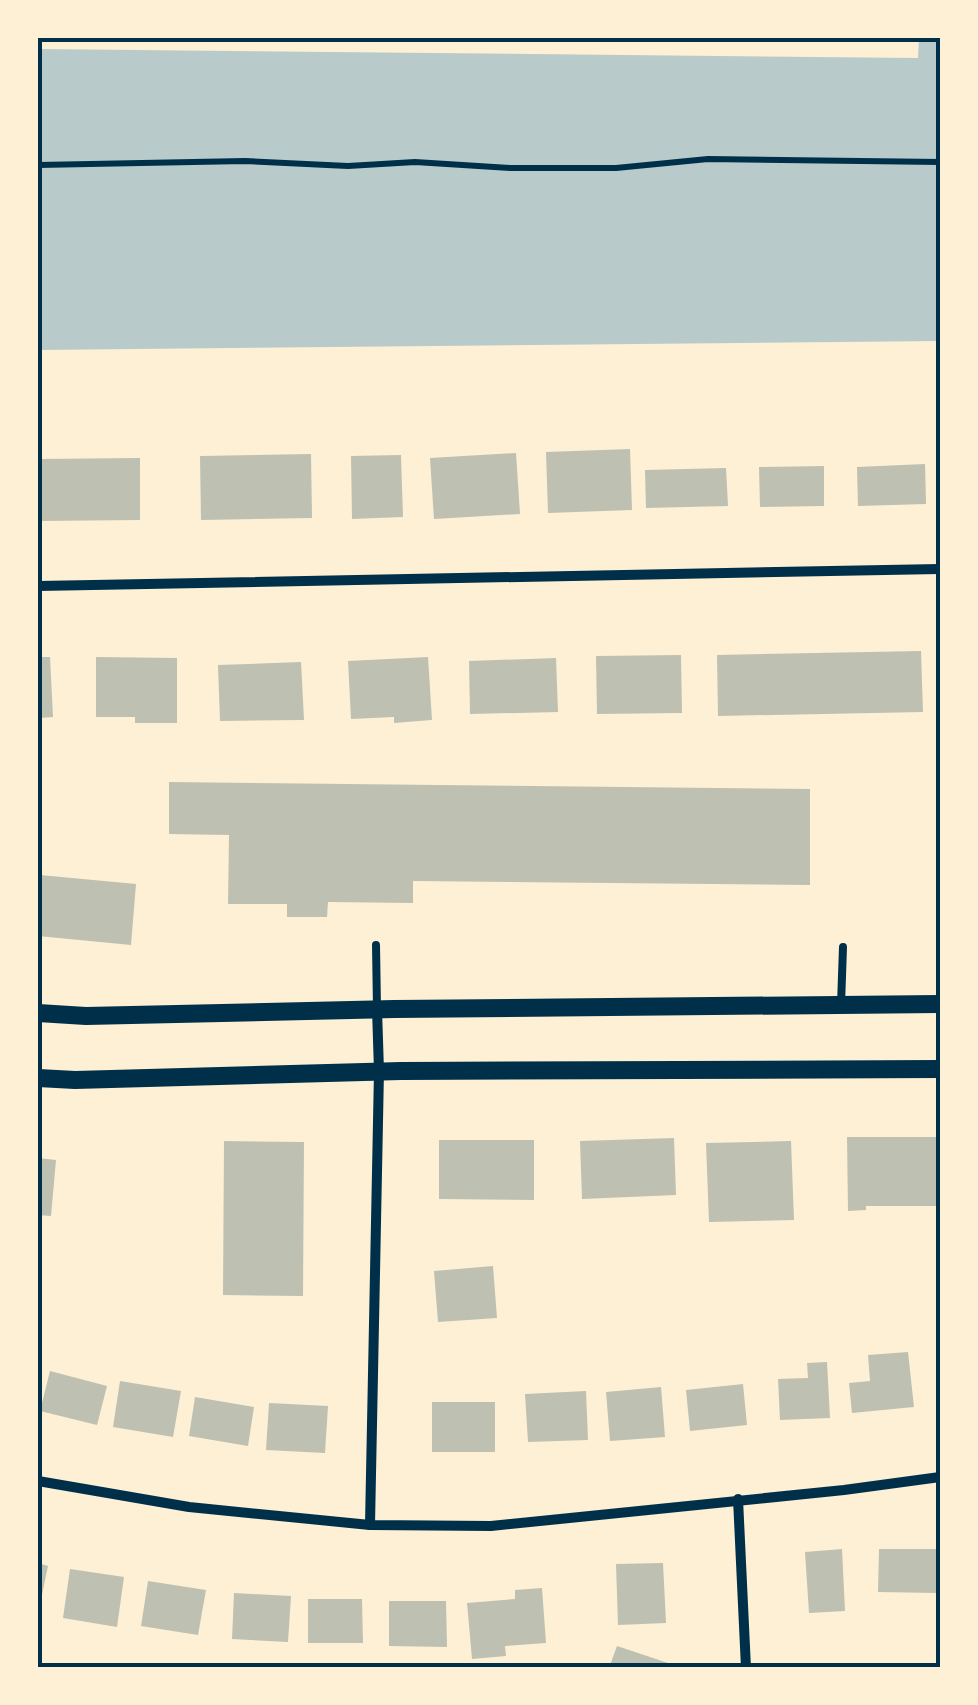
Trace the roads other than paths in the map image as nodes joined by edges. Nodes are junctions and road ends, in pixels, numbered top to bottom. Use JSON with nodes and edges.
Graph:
{"nodes":[{"id":1,"x":940,"y":569,"type":"edge"},
{"id":2,"x":38,"y":586,"type":"edge"},
{"id":3,"x":376,"y":945,"type":"dead end"},
{"id":4,"x":843,"y":946,"type":"dead end"},
{"id":5,"x":841,"y":1004,"type":"junction"},
{"id":6,"x":940,"y":1004,"type":"edge"},
{"id":7,"x":377,"y":1009,"type":"junction"},
{"id":8,"x":38,"y":1013,"type":"edge"},
{"id":9,"x":940,"y":1068,"type":"edge"},
{"id":10,"x":379,"y":1072,"type":"junction"},
{"id":11,"x":38,"y":1078,"type":"edge"},
{"id":12,"x":940,"y":1476,"type":"edge"},
{"id":13,"x":38,"y":1481,"type":"edge"},
{"id":14,"x":738,"y":1499,"type":"junction"},
{"id":15,"x":370,"y":1525,"type":"junction"},
{"id":16,"x":746,"y":1668,"type":"edge"}],
"edges":[{"from":1,"to":2,"type":"street"},
{"from":3,"to":7,"type":"lane"},
{"from":4,"to":5,"type":"lane"},
{"from":5,"to":6,"type":"street"},
{"from":5,"to":7,"type":"street"},
{"from":7,"to":8,"type":"street"},
{"from":7,"to":10,"type":"street"},
{"from":9,"to":10,"type":"street"},
{"from":10,"to":11,"type":"street"},
{"from":10,"to":15,"type":"street"},
{"from":12,"to":14,"type":"street"},
{"from":13,"to":15,"type":"street"},
{"from":14,"to":15,"type":"street"},
{"from":14,"to":16,"type":"street"}]}
